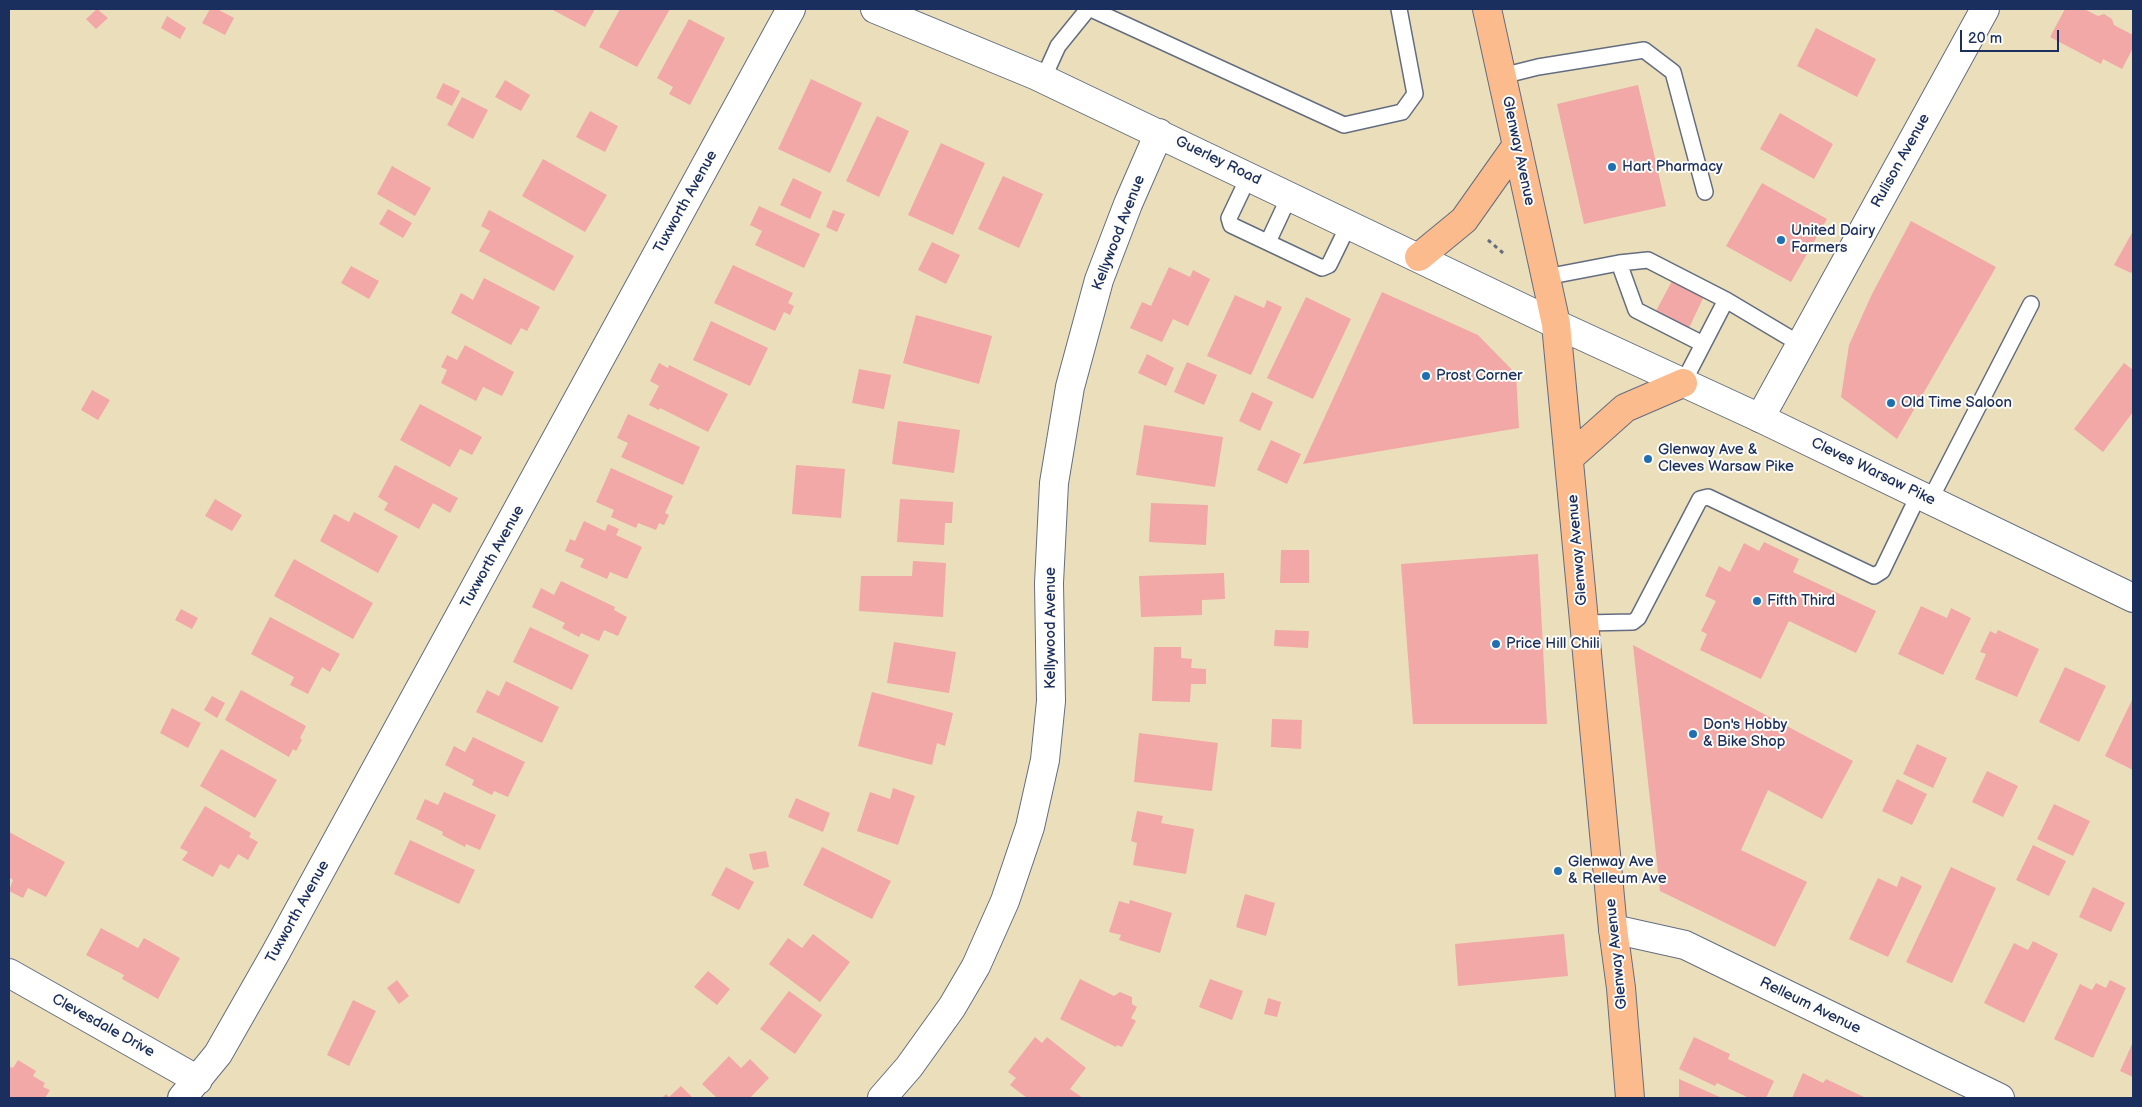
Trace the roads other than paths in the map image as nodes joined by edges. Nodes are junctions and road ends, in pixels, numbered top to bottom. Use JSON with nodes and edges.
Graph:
{"nodes":[{"id":1,"x":791,"y":9,"type":"edge"},
{"id":2,"x":875,"y":9,"type":"edge"},
{"id":3,"x":1089,"y":9,"type":"edge"},
{"id":4,"x":1399,"y":9,"type":"edge"},
{"id":5,"x":1487,"y":9,"type":"edge"},
{"id":6,"x":1985,"y":9,"type":"edge"},
{"id":7,"x":1502,"y":76,"type":"junction"},
{"id":8,"x":1043,"y":79,"type":"junction"},
{"id":9,"x":1159,"y":133,"type":"junction"},
{"id":10,"x":1517,"y":145,"type":"junction"},
{"id":11,"x":1250,"y":176,"type":"junction"},
{"id":12,"x":1705,"y":192,"type":"dead end"},
{"id":13,"x":1290,"y":196,"type":"junction"},
{"id":14,"x":1349,"y":224,"type":"junction"},
{"id":15,"x":1268,"y":242,"type":"junction"},
{"id":16,"x":1419,"y":257,"type":"junction"},
{"id":17,"x":1620,"y":263,"type":"junction"},
{"id":18,"x":1546,"y":277,"type":"junction"},
{"id":19,"x":1726,"y":300,"type":"junction"},
{"id":20,"x":2031,"y":304,"type":"dead end"},
{"id":21,"x":1556,"y":324,"type":"junction"},
{"id":22,"x":1703,"y":344,"type":"junction"},
{"id":23,"x":1800,"y":344,"type":"junction"},
{"id":24,"x":1684,"y":382,"type":"junction"},
{"id":25,"x":1760,"y":418,"type":"junction"},
{"id":26,"x":1569,"y":458,"type":"junction"},
{"id":27,"x":1924,"y":497,"type":"junction"},
{"id":28,"x":2133,"y":598,"type":"edge"},
{"id":29,"x":1585,"y":623,"type":"junction"},
{"id":30,"x":1614,"y":929,"type":"junction"},
{"id":31,"x":9,"y":973,"type":"edge"},
{"id":32,"x":190,"y":1089,"type":"edge"},
{"id":33,"x":882,"y":1098,"type":"edge"},
{"id":34,"x":1630,"y":1098,"type":"edge"},
{"id":35,"x":2000,"y":1098,"type":"edge"}],
"edges":[{"from":1,"to":32,"type":"street","name":"Tuxworth Avenue"},
{"from":2,"to":8,"type":"street","name":"Guerley Road"},
{"from":3,"to":4,"type":"lane"},
{"from":3,"to":8,"type":"lane"},
{"from":5,"to":7,"type":"main road","name":"Glenway Avenue"},
{"from":6,"to":23,"type":"street","name":"Rulison Avenue"},
{"from":7,"to":10,"type":"main road","name":"Glenway Avenue"},
{"from":7,"to":12,"type":"lane"},
{"from":8,"to":9,"type":"street","name":"Guerley Road"},
{"from":9,"to":11,"type":"street","name":"Guerley Road"},
{"from":9,"to":33,"type":"street","name":"Kellywood Avenue"},
{"from":10,"to":16,"type":"main road"},
{"from":10,"to":18,"type":"main road","name":"Glenway Avenue"},
{"from":11,"to":13,"type":"street","name":"Guerley Road"},
{"from":11,"to":15,"type":"lane"},
{"from":13,"to":14,"type":"street","name":"Guerley Road"},
{"from":13,"to":15,"type":"lane"},
{"from":14,"to":15,"type":"lane"},
{"from":14,"to":16,"type":"street","name":"Guerley Road"},
{"from":16,"to":21,"type":"street","name":"Guerley Road"},
{"from":17,"to":18,"type":"lane"},
{"from":17,"to":19,"type":"lane"},
{"from":17,"to":22,"type":"lane"},
{"from":18,"to":21,"type":"main road","name":"Glenway Avenue"},
{"from":19,"to":22,"type":"lane"},
{"from":19,"to":23,"type":"lane"},
{"from":20,"to":27,"type":"lane"},
{"from":21,"to":24,"type":"street","name":"Cleves Warsaw Pike"},
{"from":21,"to":26,"type":"main road","name":"Glenway Avenue"},
{"from":22,"to":24,"type":"lane"},
{"from":23,"to":25,"type":"street","name":"Rulison Avenue"},
{"from":24,"to":25,"type":"street","name":"Cleves Warsaw Pike"},
{"from":24,"to":26,"type":"main road"},
{"from":25,"to":27,"type":"street","name":"Cleves Warsaw Pike"},
{"from":26,"to":29,"type":"main road","name":"Glenway Avenue"},
{"from":27,"to":28,"type":"street","name":"Cleves Warsaw Pike"},
{"from":27,"to":29,"type":"lane"},
{"from":29,"to":30,"type":"main road","name":"Glenway Avenue"},
{"from":30,"to":34,"type":"main road","name":"Glenway Avenue"},
{"from":30,"to":35,"type":"street","name":"Relleum Avenue"},
{"from":31,"to":32,"type":"street","name":"Clevesdale Drive"}]}
